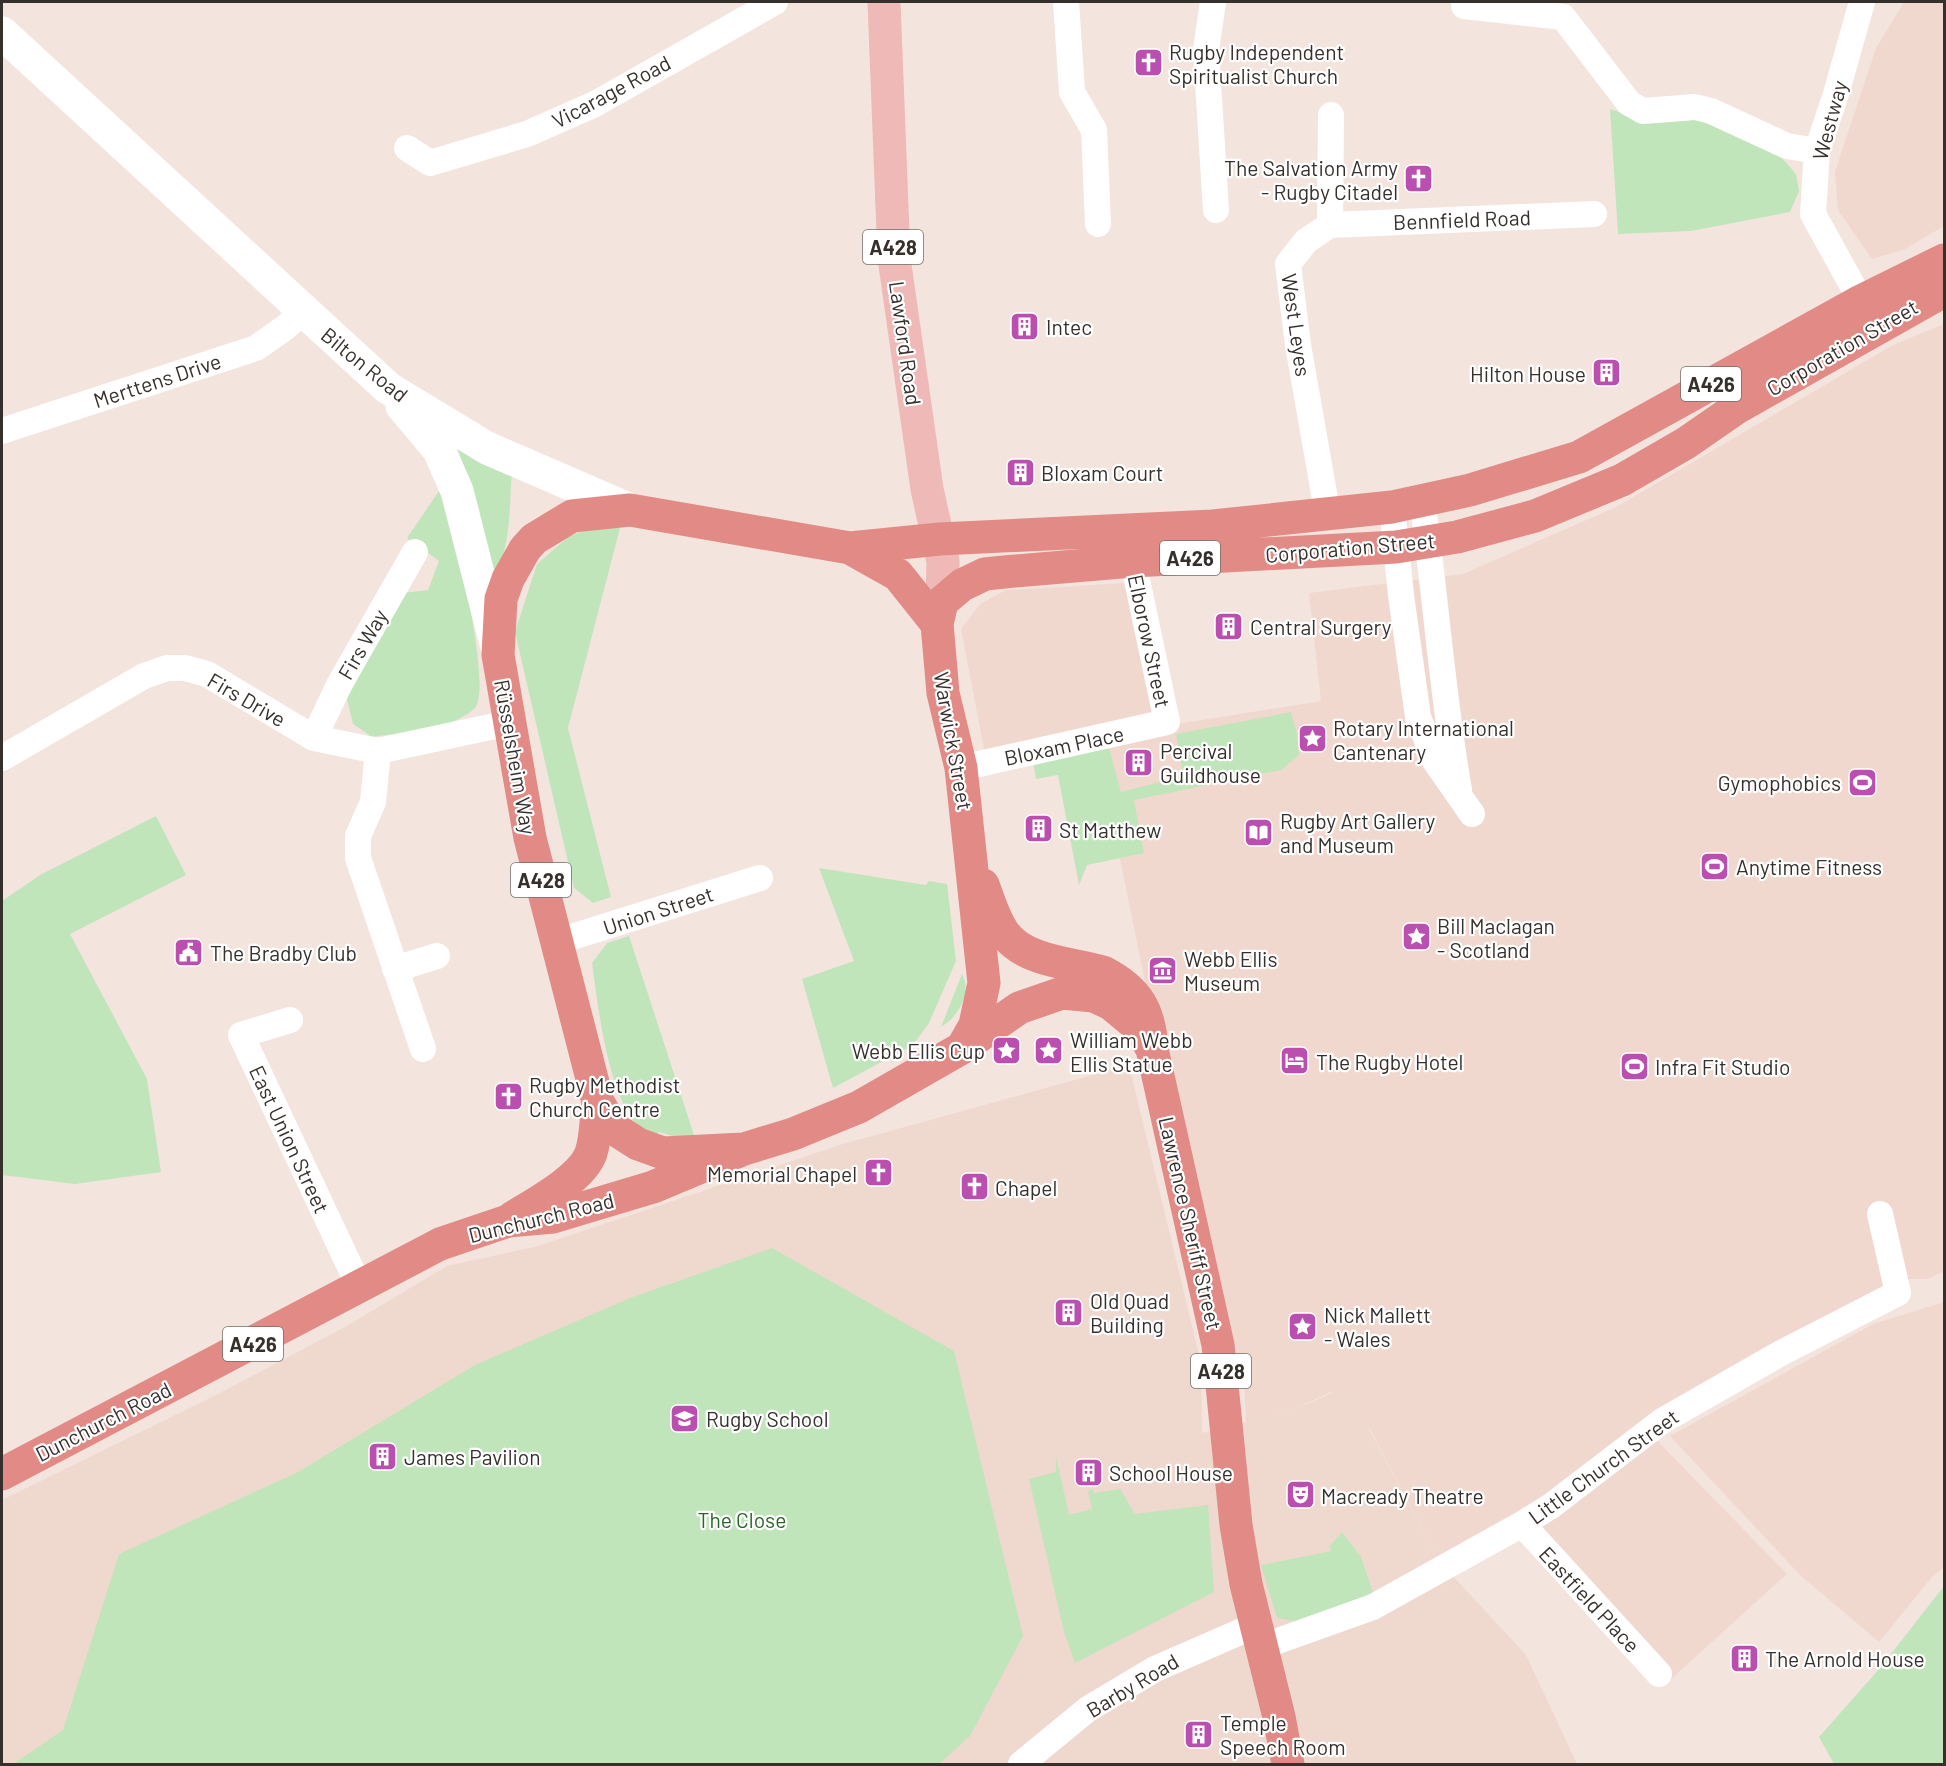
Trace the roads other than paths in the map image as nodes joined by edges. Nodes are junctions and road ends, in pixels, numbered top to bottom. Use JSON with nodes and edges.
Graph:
{"nodes":[{"id":1,"x":775,"y":2,"type":"edge"},
{"id":2,"x":884,"y":2,"type":"edge"},
{"id":3,"x":1066,"y":2,"type":"edge"},
{"id":4,"x":1213,"y":2,"type":"edge"},
{"id":5,"x":1862,"y":2,"type":"edge"},
{"id":6,"x":1464,"y":6,"type":"dead end"},
{"id":7,"x":1564,"y":9,"type":"edge"},
{"id":8,"x":2,"y":33,"type":"edge"},
{"id":9,"x":1331,"y":115,"type":"dead end"},
{"id":10,"x":407,"y":148,"type":"dead end"},
{"id":11,"x":1817,"y":150,"type":"junction"},
{"id":12,"x":1216,"y":210,"type":"dead end"},
{"id":13,"x":1594,"y":214,"type":"dead end"},
{"id":14,"x":1098,"y":224,"type":"dead end"},
{"id":15,"x":1330,"y":225,"type":"junction"},
{"id":16,"x":1944,"y":260,"type":"edge"},
{"id":17,"x":1944,"y":291,"type":"edge"},
{"id":18,"x":1861,"y":300,"type":"junction"},
{"id":19,"x":303,"y":311,"type":"junction"},
{"id":20,"x":388,"y":388,"type":"junction"},
{"id":21,"x":2,"y":430,"type":"edge"},
{"id":22,"x":1407,"y":504,"type":"junction"},
{"id":23,"x":630,"y":510,"type":"junction"},
{"id":24,"x":1328,"y":516,"type":"junction"},
{"id":25,"x":940,"y":539,"type":"junction"},
{"id":26,"x":1428,"y":543,"type":"junction"},
{"id":27,"x":1396,"y":547,"type":"junction"},
{"id":28,"x":850,"y":548,"type":"junction"},
{"id":29,"x":415,"y":552,"type":"dead end"},
{"id":30,"x":1133,"y":561,"type":"junction"},
{"id":31,"x":940,"y":613,"type":"junction"},
{"id":32,"x":498,"y":655,"type":"junction"},
{"id":33,"x":1167,"y":722,"type":"joint"},
{"id":34,"x":509,"y":723,"type":"junction"},
{"id":35,"x":314,"y":738,"type":"junction"},
{"id":36,"x":378,"y":751,"type":"junction"},
{"id":37,"x":2,"y":758,"type":"edge"},
{"id":38,"x":961,"y":768,"type":"junction"},
{"id":39,"x":973,"y":858,"type":"junction"},
{"id":40,"x":760,"y":878,"type":"dead end"},
{"id":41,"x":556,"y":942,"type":"junction"},
{"id":42,"x":437,"y":956,"type":"dead end"},
{"id":43,"x":395,"y":969,"type":"junction"},
{"id":44,"x":290,"y":1020,"type":"dead end"},
{"id":45,"x":962,"y":1048,"type":"junction"},
{"id":46,"x":423,"y":1049,"type":"dead end"},
{"id":47,"x":1152,"y":1049,"type":"junction"},
{"id":48,"x":598,"y":1102,"type":"junction"},
{"id":49,"x":744,"y":1149,"type":"junction"},
{"id":50,"x":1880,"y":1214,"type":"dead end"},
{"id":51,"x":508,"y":1221,"type":"junction"},
{"id":52,"x":360,"y":1288,"type":"junction"},
{"id":53,"x":2,"y":1474,"type":"edge"},
{"id":54,"x":1522,"y":1524,"type":"junction"},
{"id":55,"x":1258,"y":1636,"type":"junction"},
{"id":56,"x":1659,"y":1674,"type":"dead end"},
{"id":57,"x":1021,"y":1764,"type":"edge"},
{"id":58,"x":1288,"y":1764,"type":"edge"}],
"edges":[{"from":1,"to":10,"type":"street","name":"Vicarage Road"},
{"from":2,"to":25,"type":"main road","name":"Lawford Road","number":"A428"},
{"from":3,"to":14,"type":"street"},
{"from":4,"to":12,"type":"street"},
{"from":5,"to":11,"type":"street","name":"Westway"},
{"from":6,"to":7,"type":"street"},
{"from":7,"to":11,"type":"street"},
{"from":8,"to":19,"type":"main road","name":"Bilton Road"},
{"from":9,"to":15,"type":"street"},
{"from":11,"to":18,"type":"street","name":"Westway"},
{"from":13,"to":15,"type":"street","name":"Bennfield Road"},
{"from":15,"to":24,"type":"street","name":"West Leyes"},
{"from":16,"to":18,"type":"highway","name":"Corporation Street","number":"A426"},
{"from":17,"to":26,"type":"highway","name":"Corporation Street","number":"A426"},
{"from":18,"to":22,"type":"highway","name":"Corporation Street","number":"A426"},
{"from":19,"to":20,"type":"main road","name":"Bilton Road"},
{"from":19,"to":21,"type":"street","name":"Merttens Drive"},
{"from":20,"to":23,"type":"main road","name":"Bilton Road"},
{"from":20,"to":32,"type":"main road","name":"Rüsselsheim Way"},
{"from":22,"to":24,"type":"highway","name":"Corporation Street","number":"A426"},
{"from":22,"to":26,"type":"street"},
{"from":22,"to":27,"type":"street"},
{"from":23,"to":28,"type":"highway","name":"Bilton Road","number":"A428"},
{"from":23,"to":32,"type":"highway","name":"Rüsselsheim Way","number":"A428"},
{"from":24,"to":25,"type":"highway","name":"Corporation Street","number":"A426"},
{"from":25,"to":28,"type":"highway","name":"Bilton Road","number":"A426"},
{"from":25,"to":31,"type":"main road","name":"Warwick Street","number":"A428"},
{"from":26,"to":27,"type":"highway","name":"Corporation Street","number":"A426"},
{"from":26,"to":27,"type":"street"},
{"from":27,"to":30,"type":"highway","name":"Corporation Street","number":"A426"},
{"from":28,"to":31,"type":"highway","name":"Bilton Road","number":"A428"},
{"from":29,"to":35,"type":"street","name":"Firs Way"},
{"from":30,"to":31,"type":"highway","name":"Corporation Street","number":"A426"},
{"from":30,"to":33,"type":"street","name":"Elborow Street"},
{"from":31,"to":38,"type":"highway","name":"Warwick Street","number":"A428"},
{"from":32,"to":34,"type":"highway","name":"Rüsselsheim Way","number":"A428"},
{"from":33,"to":38,"type":"street","name":"Bloxam Place"},
{"from":34,"to":36,"type":"street","name":"Firs Drive"},
{"from":34,"to":41,"type":"highway","name":"Rüsselsheim Way","number":"A428"},
{"from":35,"to":36,"type":"street","name":"Firs Drive"},
{"from":35,"to":37,"type":"street","name":"Firs Drive"},
{"from":36,"to":43,"type":"street"},
{"from":38,"to":39,"type":"highway","name":"Warwick Street","number":"A428"},
{"from":39,"to":45,"type":"highway"},
{"from":39,"to":47,"type":"highway","name":"Lawrence Sheriff Street","number":"A428"},
{"from":40,"to":41,"type":"street","name":"Union Street"},
{"from":41,"to":48,"type":"highway","name":"Rüsselsheim Way","number":"A428"},
{"from":42,"to":43,"type":"street"},
{"from":43,"to":46,"type":"street"},
{"from":44,"to":52,"type":"street","name":"East Union Street"},
{"from":45,"to":47,"type":"highway","name":"Lawrence Sheriff Street","number":"A428"},
{"from":45,"to":49,"type":"highway","name":"Dunchurch Road","number":"A428"},
{"from":47,"to":55,"type":"highway","name":"Lawrence Sheriff Street","number":"A428"},
{"from":48,"to":49,"type":"highway","name":"Rüsselsheim Way","number":"A428"},
{"from":48,"to":51,"type":"highway","name":"Rüsselsheim Way","number":"A426"},
{"from":49,"to":51,"type":"highway","name":"Dunchurch Road","number":"A426"},
{"from":50,"to":54,"type":"street","name":"Little Church Street"},
{"from":51,"to":52,"type":"highway","name":"Dunchurch Road","number":"A426"},
{"from":52,"to":53,"type":"highway","name":"Dunchurch Road","number":"A426"},
{"from":54,"to":55,"type":"street","name":"Little Church Street"},
{"from":54,"to":56,"type":"street","name":"Eastfield Place"},
{"from":55,"to":57,"type":"street","name":"Barby Road"},
{"from":55,"to":58,"type":"highway","number":"A428"}]}
